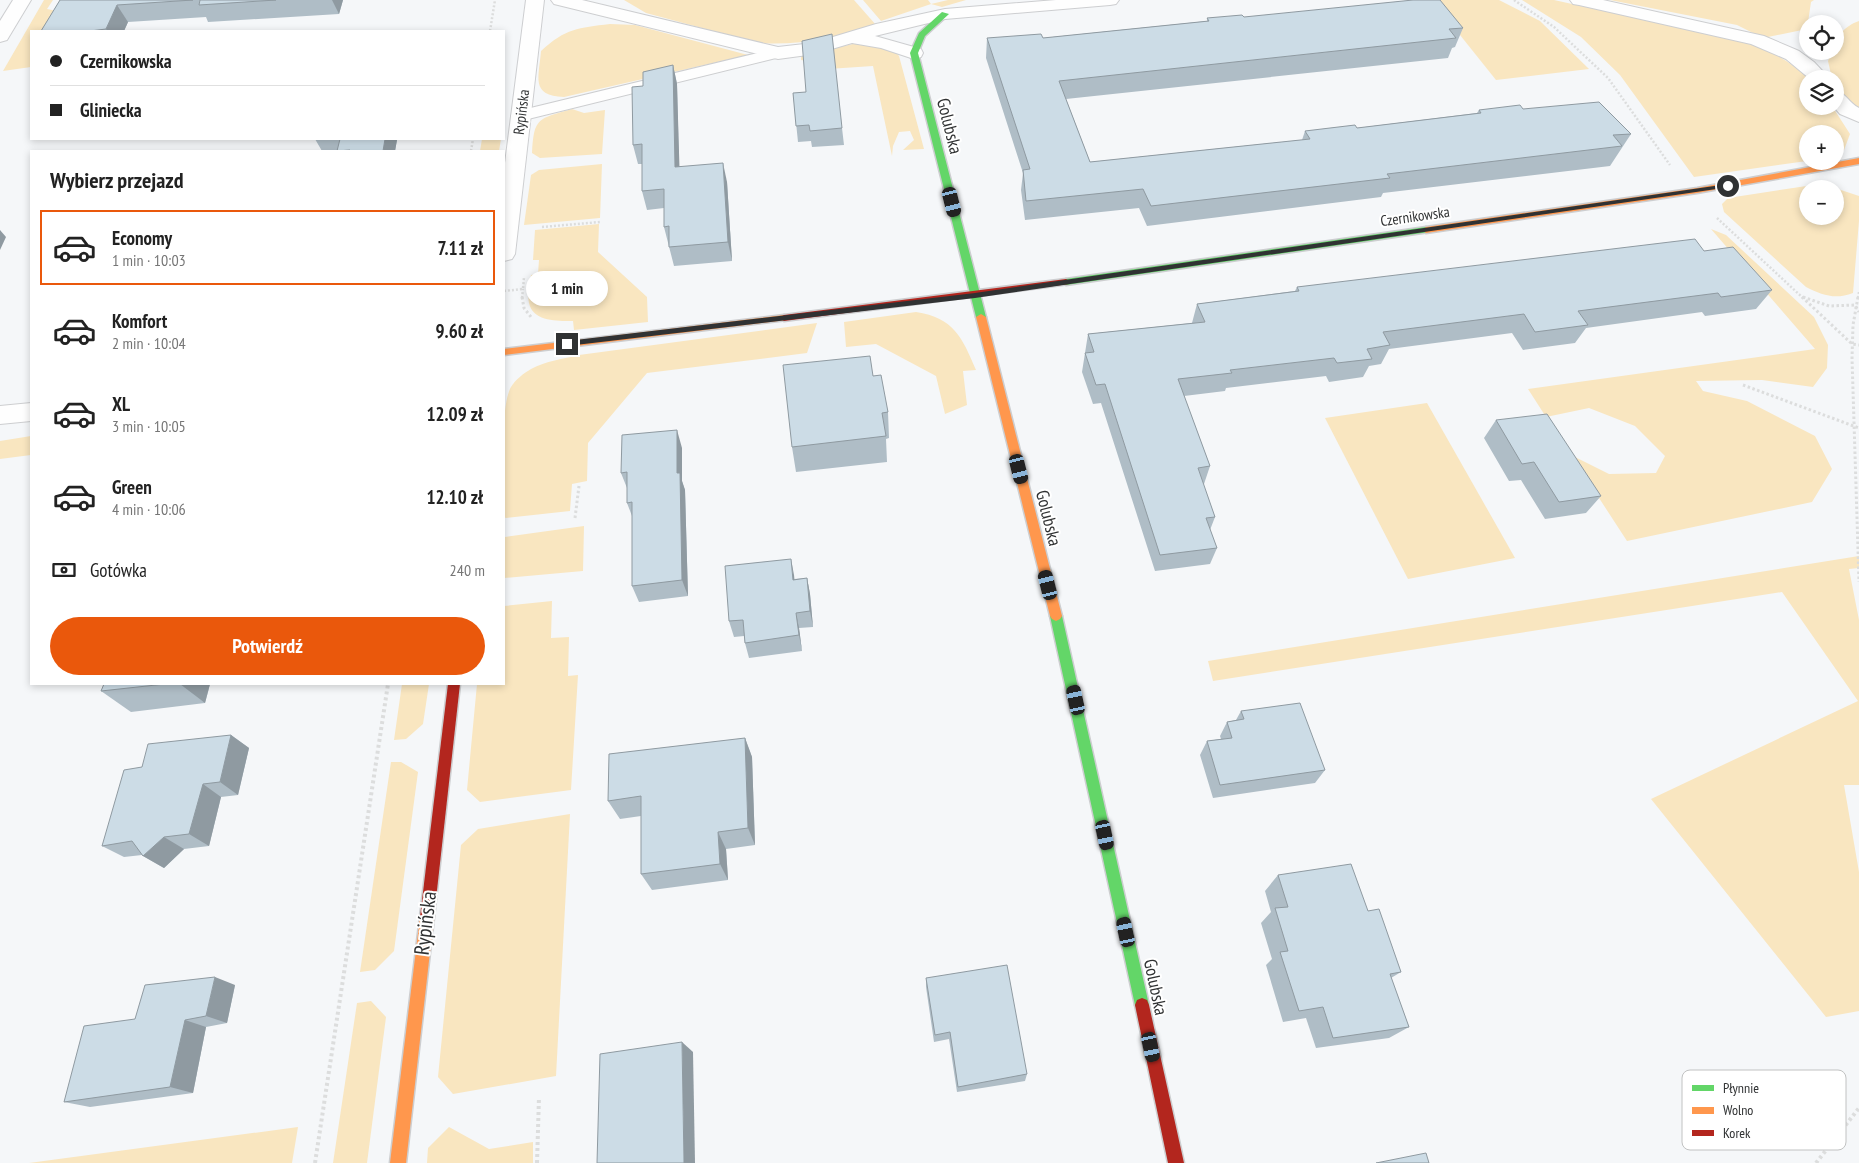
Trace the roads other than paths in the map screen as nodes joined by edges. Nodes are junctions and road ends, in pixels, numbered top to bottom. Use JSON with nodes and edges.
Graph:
{"nodes":[{"id":1,"x":22,"y":0,"type":"edge"},
{"id":2,"x":535,"y":0,"type":"edge"},
{"id":3,"x":560,"y":0,"type":"edge"},
{"id":4,"x":1110,"y":0,"type":"edge"},
{"id":5,"x":1578,"y":0,"type":"edge"},
{"id":6,"x":945,"y":14,"type":"junction"},
{"id":7,"x":0,"y":36,"type":"edge"},
{"id":8,"x":850,"y":37,"type":"junction"},
{"id":9,"x":778,"y":53,"type":"junction"},
{"id":10,"x":914,"y":53,"type":"junction"},
{"id":11,"x":1812,"y":70,"type":"edge"},
{"id":12,"x":1844,"y":106,"type":"edge"},
{"id":13,"x":520,"y":116,"type":"junction"},
{"id":14,"x":1859,"y":116,"type":"edge"},
{"id":15,"x":1859,"y":160,"type":"edge"},
{"id":16,"x":505,"y":245,"type":"edge"},
{"id":17,"x":975,"y":295,"type":"junction"},
{"id":18,"x":505,"y":352,"type":"edge"},
{"id":19,"x":30,"y":412,"type":"edge"},
{"id":20,"x":0,"y":416,"type":"edge"},
{"id":21,"x":454,"y":685,"type":"edge"},
{"id":22,"x":398,"y":1163,"type":"edge"},
{"id":23,"x":1176,"y":1163,"type":"edge"}],
"edges":[{"from":1,"to":7,"type":"street"},
{"from":2,"to":13,"type":"street","name":"Rypińska"},
{"from":3,"to":9,"type":"street"},
{"from":4,"to":6,"type":"street"},
{"from":5,"to":11,"type":"street"},
{"from":6,"to":8,"type":"street"},
{"from":6,"to":10,"type":"street"},
{"from":8,"to":9,"type":"street"},
{"from":8,"to":10,"type":"street"},
{"from":9,"to":13,"type":"lane"},
{"from":10,"to":17,"type":"street","name":"Golubska"},
{"from":12,"to":14,"type":"street"},
{"from":13,"to":16,"type":"street","name":"Rypińska"},
{"from":15,"to":17,"type":"street","name":"Czernikowska"},
{"from":17,"to":18,"type":"street","name":"Czernikowska"},
{"from":17,"to":23,"type":"street","name":"Golubska"},
{"from":19,"to":20,"type":"street"},
{"from":21,"to":22,"type":"street","name":"Rypińska"}]}
